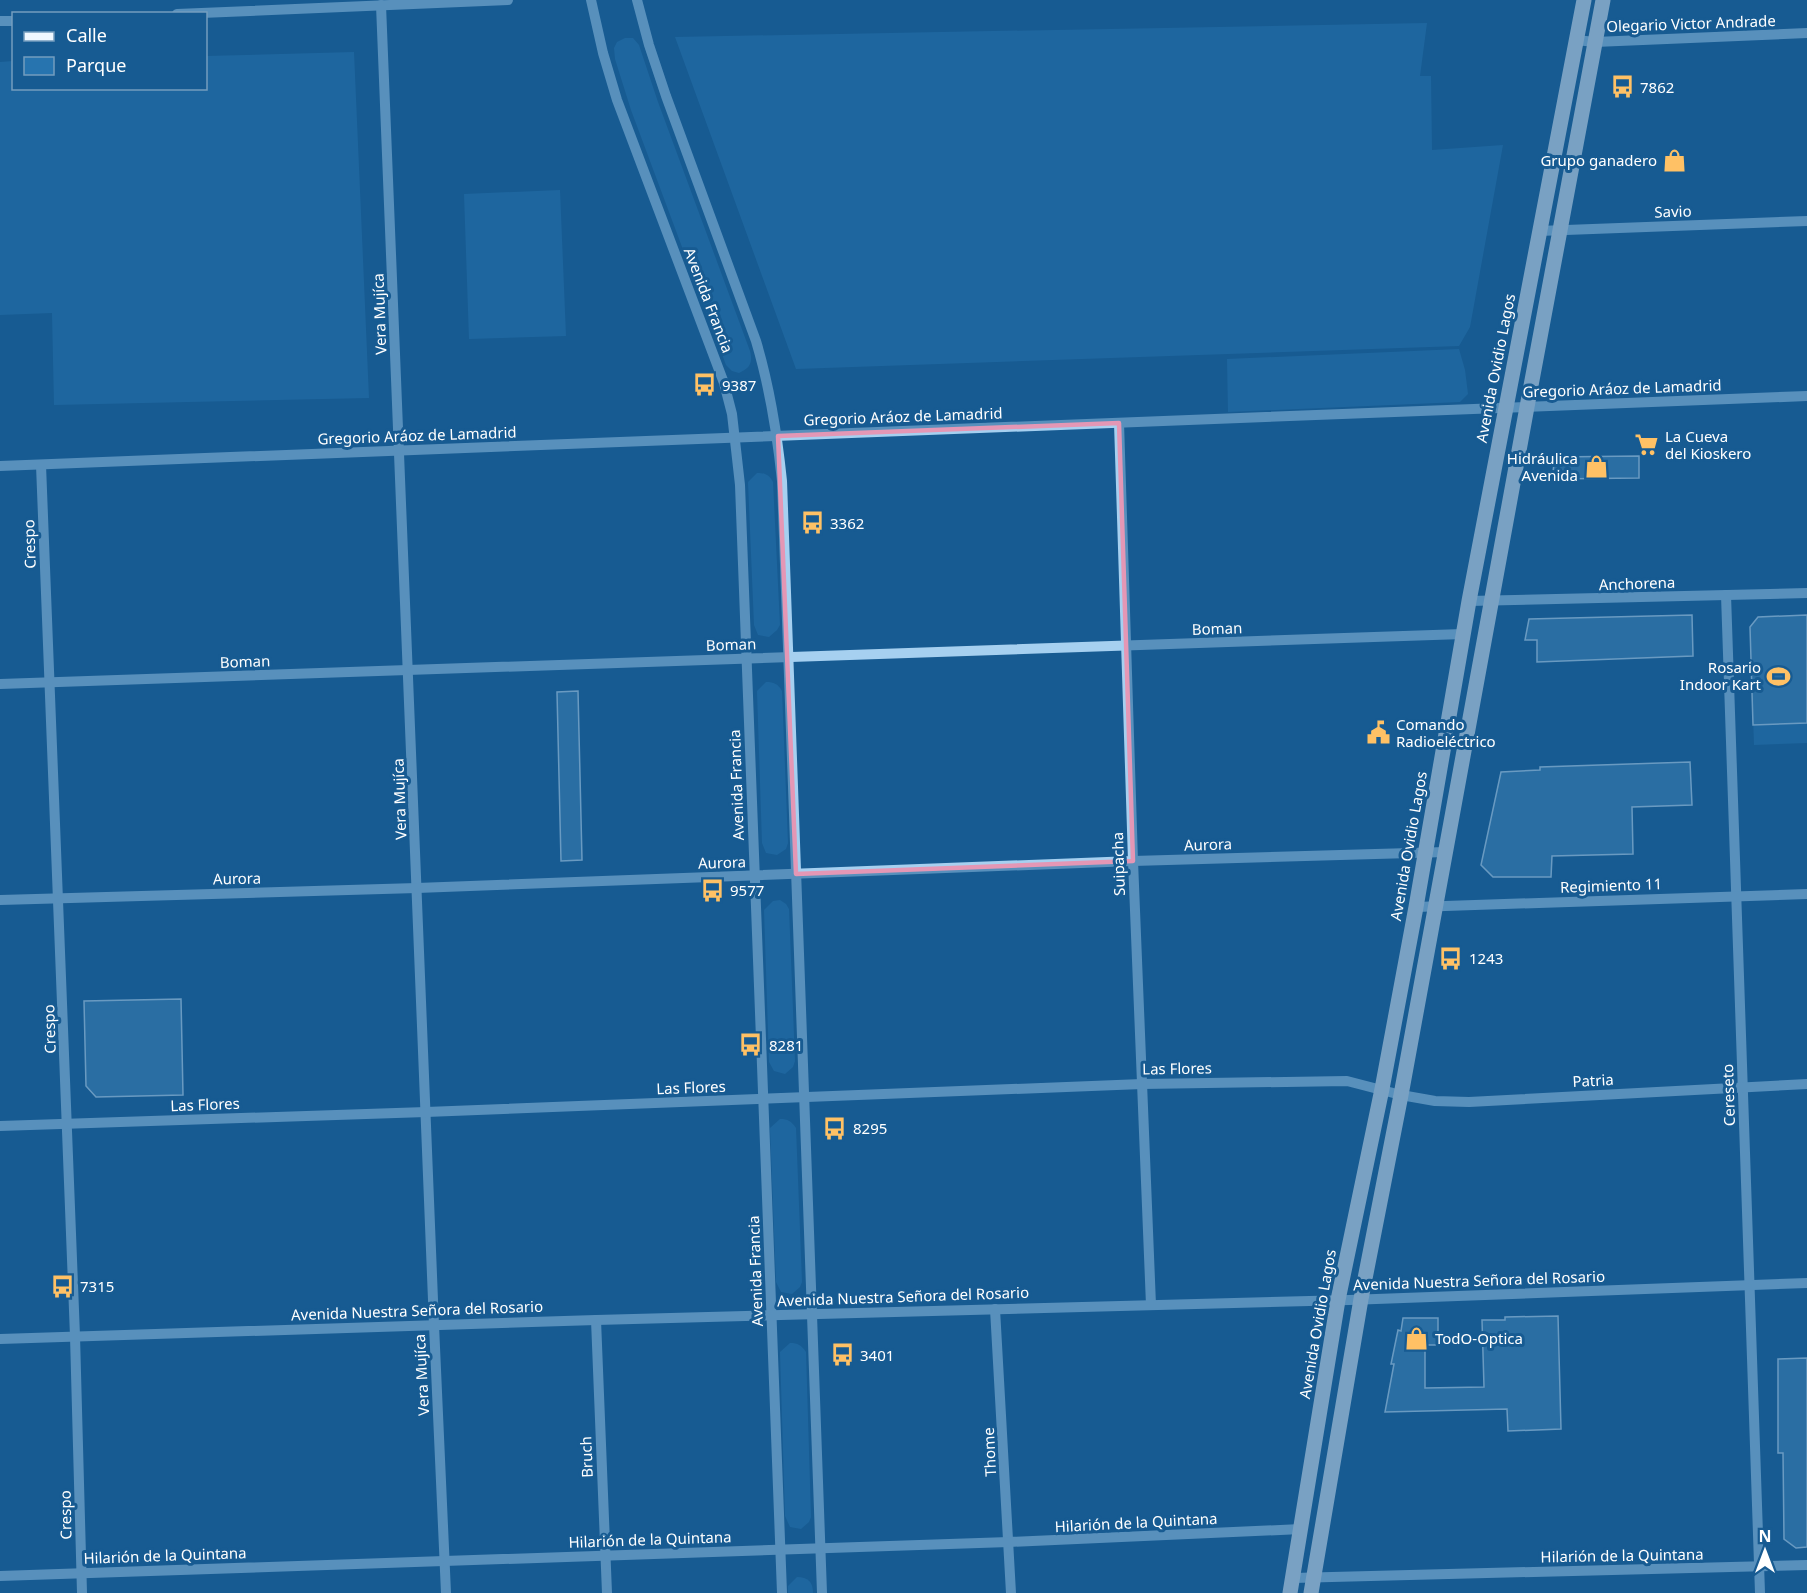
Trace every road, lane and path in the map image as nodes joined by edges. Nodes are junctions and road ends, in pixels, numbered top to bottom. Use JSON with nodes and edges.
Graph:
{"nodes":[{"id":1,"x":508,"y":0,"type":"edge"},
{"id":2,"x":591,"y":0,"type":"edge"},
{"id":3,"x":637,"y":0,"type":"edge"},
{"id":4,"x":1584,"y":0,"type":"edge"},
{"id":5,"x":1603,"y":0,"type":"edge"},
{"id":6,"x":381,"y":5,"type":"junction"},
{"id":7,"x":207,"y":13,"type":"edge"},
{"id":8,"x":1807,"y":33,"type":"edge"},
{"id":9,"x":1576,"y":40,"type":"junction"},
{"id":10,"x":1595,"y":42,"type":"junction"},
{"id":11,"x":1807,"y":221,"type":"edge"},
{"id":12,"x":1560,"y":230,"type":"junction"},
{"id":13,"x":1539,"y":231,"type":"junction"},
{"id":14,"x":1807,"y":396,"type":"edge"},
{"id":15,"x":1506,"y":407,"type":"junction"},
{"id":16,"x":1527,"y":407,"type":"junction"},
{"id":17,"x":1119,"y":423,"type":"junction"},
{"id":18,"x":778,"y":436,"type":"junction"},
{"id":19,"x":735,"y":438,"type":"junction"},
{"id":20,"x":399,"y":451,"type":"junction"},
{"id":21,"x":41,"y":465,"type":"junction"},
{"id":22,"x":0,"y":466,"type":"edge"},
{"id":23,"x":1807,"y":593,"type":"edge"},
{"id":24,"x":1726,"y":595,"type":"junction"},
{"id":25,"x":1469,"y":601,"type":"junction"},
{"id":26,"x":1491,"y":601,"type":"junction"},
{"id":27,"x":1463,"y":634,"type":"junction"},
{"id":28,"x":1126,"y":646,"type":"junction"},
{"id":29,"x":788,"y":657,"type":"junction"},
{"id":30,"x":747,"y":659,"type":"junction"},
{"id":31,"x":408,"y":670,"type":"junction"},
{"id":32,"x":49,"y":682,"type":"junction"},
{"id":33,"x":0,"y":684,"type":"edge"},
{"id":34,"x":1426,"y":852,"type":"junction"},
{"id":35,"x":1446,"y":852,"type":"junction"},
{"id":36,"x":1133,"y":861,"type":"junction"},
{"id":37,"x":796,"y":874,"type":"junction"},
{"id":38,"x":755,"y":876,"type":"junction"},
{"id":39,"x":417,"y":888,"type":"junction"},
{"id":40,"x":1807,"y":894,"type":"edge"},
{"id":41,"x":1736,"y":896,"type":"junction"},
{"id":42,"x":58,"y":897,"type":"junction"},
{"id":43,"x":0,"y":900,"type":"edge"},
{"id":44,"x":1436,"y":906,"type":"junction"},
{"id":45,"x":1416,"y":907,"type":"junction"},
{"id":46,"x":1142,"y":1084,"type":"junction"},
{"id":47,"x":1807,"y":1084,"type":"edge"},
{"id":48,"x":1743,"y":1086,"type":"junction"},
{"id":49,"x":1382,"y":1089,"type":"junction"},
{"id":50,"x":1401,"y":1095,"type":"junction"},
{"id":51,"x":804,"y":1097,"type":"junction"},
{"id":52,"x":763,"y":1099,"type":"junction"},
{"id":53,"x":426,"y":1112,"type":"junction"},
{"id":54,"x":68,"y":1123,"type":"junction"},
{"id":55,"x":0,"y":1126,"type":"edge"},
{"id":56,"x":1807,"y":1282,"type":"edge"},
{"id":57,"x":1749,"y":1285,"type":"junction"},
{"id":58,"x":1361,"y":1299,"type":"junction"},
{"id":59,"x":1338,"y":1300,"type":"junction"},
{"id":60,"x":1151,"y":1305,"type":"junction"},
{"id":61,"x":995,"y":1309,"type":"junction"},
{"id":62,"x":812,"y":1314,"type":"junction"},
{"id":63,"x":771,"y":1315,"type":"junction"},
{"id":64,"x":596,"y":1320,"type":"junction"},
{"id":65,"x":434,"y":1325,"type":"junction"},
{"id":66,"x":75,"y":1336,"type":"junction"},
{"id":67,"x":0,"y":1339,"type":"edge"},
{"id":68,"x":1301,"y":1529,"type":"junction"},
{"id":69,"x":1009,"y":1542,"type":"junction"},
{"id":70,"x":820,"y":1549,"type":"junction"},
{"id":71,"x":780,"y":1550,"type":"junction"},
{"id":72,"x":605,"y":1556,"type":"junction"},
{"id":73,"x":445,"y":1561,"type":"junction"},
{"id":74,"x":1807,"y":1565,"type":"edge"},
{"id":75,"x":1759,"y":1567,"type":"junction"},
{"id":76,"x":81,"y":1572,"type":"junction"},
{"id":77,"x":0,"y":1576,"type":"edge"},
{"id":78,"x":1313,"y":1585,"type":"edge"},
{"id":79,"x":1292,"y":1586,"type":"edge"},
{"id":80,"x":82,"y":1593,"type":"edge"},
{"id":81,"x":446,"y":1593,"type":"edge"},
{"id":82,"x":607,"y":1593,"type":"edge"},
{"id":83,"x":782,"y":1593,"type":"edge"},
{"id":84,"x":822,"y":1593,"type":"edge"},
{"id":85,"x":1011,"y":1593,"type":"edge"},
{"id":86,"x":1760,"y":1593,"type":"edge"}],
"edges":[{"from":1,"to":6,"type":"street"},
{"from":2,"to":19,"type":"street","name":"Avenida Francia"},
{"from":3,"to":18,"type":"street","name":"Avenida Francia"},
{"from":4,"to":9,"type":"main road","name":"Avenida Ovidio Lagos"},
{"from":5,"to":10,"type":"main road"},
{"from":6,"to":7,"type":"street"},
{"from":6,"to":20,"type":"street","name":"Vera Mujíca"},
{"from":8,"to":10,"type":"street","name":"Olegario Victor Andrade"},
{"from":9,"to":10,"type":"street","name":"Olegario Victor Andrade"},
{"from":9,"to":13,"type":"main road","name":"Avenida Ovidio Lagos"},
{"from":10,"to":12,"type":"main road"},
{"from":11,"to":12,"type":"street","name":"Savio"},
{"from":12,"to":13,"type":"street","name":"Savio"},
{"from":12,"to":16,"type":"main road"},
{"from":13,"to":15,"type":"main road","name":"Avenida Ovidio Lagos"},
{"from":14,"to":16,"type":"street","name":"Gregorio Aráoz de Lamadrid"},
{"from":15,"to":16,"type":"street","name":"Gregorio Aráoz de Lamadrid"},
{"from":15,"to":17,"type":"street","name":"Gregorio Aráoz de Lamadrid"},
{"from":15,"to":25,"type":"main road","name":"Avenida Ovidio Lagos"},
{"from":16,"to":26,"type":"main road"},
{"from":17,"to":18,"type":"street","name":"Gregorio Aráoz de Lamadrid"},
{"from":17,"to":28,"type":"street","name":"Suipacha"},
{"from":18,"to":19,"type":"street","name":"Gregorio Aráoz de Lamadrid"},
{"from":18,"to":29,"type":"street","name":"Avenida Francia"},
{"from":19,"to":20,"type":"street","name":"Gregorio Aráoz de Lamadrid"},
{"from":19,"to":30,"type":"street","name":"Avenida Francia"},
{"from":20,"to":21,"type":"street","name":"Gregorio Aráoz de Lamadrid"},
{"from":20,"to":31,"type":"street","name":"Vera Mujíca"},
{"from":21,"to":22,"type":"street","name":"Gregorio Aráoz de Lamadrid"},
{"from":21,"to":32,"type":"street","name":"Crespo"},
{"from":23,"to":24,"type":"street","name":"Anchorena"},
{"from":24,"to":26,"type":"street","name":"Anchorena"},
{"from":24,"to":41,"type":"street","name":"Cereseto"},
{"from":25,"to":26,"type":"street","name":"Anchorena"},
{"from":25,"to":27,"type":"main road","name":"Avenida Ovidio Lagos"},
{"from":26,"to":35,"type":"main road"},
{"from":27,"to":28,"type":"street","name":"Boman"},
{"from":27,"to":34,"type":"main road","name":"Avenida Ovidio Lagos"},
{"from":28,"to":29,"type":"street","name":"Boman"},
{"from":28,"to":36,"type":"street","name":"Suipacha"},
{"from":29,"to":30,"type":"street","name":"Boman"},
{"from":29,"to":37,"type":"street","name":"Avenida Francia"},
{"from":30,"to":31,"type":"street","name":"Boman"},
{"from":30,"to":38,"type":"street","name":"Avenida Francia"},
{"from":31,"to":32,"type":"street","name":"Boman"},
{"from":31,"to":39,"type":"street","name":"Vera Mujíca"},
{"from":32,"to":33,"type":"street","name":"Boman"},
{"from":32,"to":42,"type":"street","name":"Crespo"},
{"from":34,"to":35,"type":"street","name":"Aurora"},
{"from":34,"to":36,"type":"street","name":"Aurora"},
{"from":34,"to":45,"type":"main road","name":"Avenida Ovidio Lagos"},
{"from":35,"to":44,"type":"main road"},
{"from":36,"to":37,"type":"street","name":"Aurora"},
{"from":36,"to":46,"type":"street","name":"Suipacha"},
{"from":37,"to":38,"type":"street","name":"Aurora"},
{"from":37,"to":51,"type":"street","name":"Avenida Francia"},
{"from":38,"to":39,"type":"street","name":"Aurora"},
{"from":38,"to":52,"type":"street","name":"Avenida Francia"},
{"from":39,"to":42,"type":"street","name":"Aurora"},
{"from":39,"to":53,"type":"street","name":"Vera Mujíca"},
{"from":40,"to":41,"type":"street","name":"Regimiento 11"},
{"from":41,"to":44,"type":"street","name":"Regimiento 11"},
{"from":41,"to":48,"type":"street","name":"Cereseto"},
{"from":42,"to":43,"type":"street","name":"Aurora"},
{"from":42,"to":54,"type":"street","name":"Crespo"},
{"from":44,"to":45,"type":"street","name":"Regimiento 11"},
{"from":44,"to":50,"type":"main road"},
{"from":45,"to":49,"type":"main road","name":"Avenida Ovidio Lagos"},
{"from":46,"to":49,"type":"street","name":"Las Flores"},
{"from":46,"to":51,"type":"street","name":"Las Flores"},
{"from":46,"to":60,"type":"street","name":"Suipacha"},
{"from":47,"to":48,"type":"street","name":"Patria"},
{"from":48,"to":50,"type":"street","name":"Patria"},
{"from":48,"to":57,"type":"street","name":"Cereseto"},
{"from":49,"to":50,"type":"street","name":"Patria"},
{"from":49,"to":59,"type":"main road","name":"Avenida Ovidio Lagos"},
{"from":50,"to":58,"type":"main road"},
{"from":51,"to":52,"type":"street","name":"Las Flores"},
{"from":51,"to":62,"type":"street","name":"Avenida Francia"},
{"from":52,"to":53,"type":"street","name":"Las Flores"},
{"from":52,"to":63,"type":"street","name":"Avenida Francia"},
{"from":53,"to":54,"type":"street","name":"Las Flores"},
{"from":53,"to":65,"type":"street","name":"Vera Mujíca"},
{"from":54,"to":55,"type":"street","name":"Las Flores"},
{"from":54,"to":66,"type":"street","name":"Crespo"},
{"from":56,"to":57,"type":"street","name":"Avenida Nuestra Señora del Rosario"},
{"from":57,"to":58,"type":"street","name":"Avenida Nuestra Señora del Rosario"},
{"from":57,"to":75,"type":"street","name":"Cereseto"},
{"from":58,"to":59,"type":"street","name":"Avenida Nuestra Señora del Rosario"},
{"from":58,"to":78,"type":"main road"},
{"from":59,"to":60,"type":"street","name":"Avenida Nuestra Señora del Rosario"},
{"from":59,"to":68,"type":"main road","name":"Avenida Ovidio Lagos"},
{"from":60,"to":61,"type":"street","name":"Avenida Nuestra Señora del Rosario"},
{"from":61,"to":62,"type":"street","name":"Avenida Nuestra Señora del Rosario"},
{"from":61,"to":69,"type":"street","name":"Thome"},
{"from":62,"to":63,"type":"street","name":"Avenida Nuestra Señora del Rosario"},
{"from":62,"to":70,"type":"street","name":"Avenida Francia"},
{"from":63,"to":64,"type":"street","name":"Avenida Nuestra Señora del Rosario"},
{"from":63,"to":71,"type":"street","name":"Avenida Francia"},
{"from":64,"to":65,"type":"street","name":"Avenida Nuestra Señora del Rosario"},
{"from":64,"to":72,"type":"street","name":"Bruch"},
{"from":65,"to":66,"type":"street","name":"Avenida Nuestra Señora del Rosario"},
{"from":65,"to":73,"type":"street","name":"Vera Mujíca"},
{"from":66,"to":67,"type":"street","name":"Avenida Nuestra Señora del Rosario"},
{"from":66,"to":76,"type":"street","name":"Crespo"},
{"from":68,"to":69,"type":"street","name":"Hilarión de la Quintana"},
{"from":68,"to":79,"type":"main road","name":"Avenida Ovidio Lagos"},
{"from":69,"to":70,"type":"street","name":"Hilarión de la Quintana"},
{"from":69,"to":85,"type":"street","name":"Thome"},
{"from":70,"to":71,"type":"street","name":"Hilarión de la Quintana"},
{"from":70,"to":84,"type":"street","name":"Avenida Francia"},
{"from":71,"to":72,"type":"street","name":"Hilarión de la Quintana"},
{"from":71,"to":83,"type":"street","name":"Avenida Francia"},
{"from":72,"to":73,"type":"street","name":"Hilarión de la Quintana"},
{"from":72,"to":82,"type":"street","name":"Bruch"},
{"from":73,"to":76,"type":"street","name":"Hilarión de la Quintana"},
{"from":73,"to":81,"type":"street","name":"Vera Mujíca"},
{"from":74,"to":75,"type":"street","name":"Hilarión de la Quintana"},
{"from":75,"to":78,"type":"street","name":"Hilarión de la Quintana"},
{"from":75,"to":86,"type":"street","name":"Cereseto"},
{"from":76,"to":77,"type":"street","name":"Hilarión de la Quintana"},
{"from":76,"to":80,"type":"street","name":"Crespo"},
{"from":78,"to":79,"type":"street","name":"Hilarión de la Quintana"}]}
